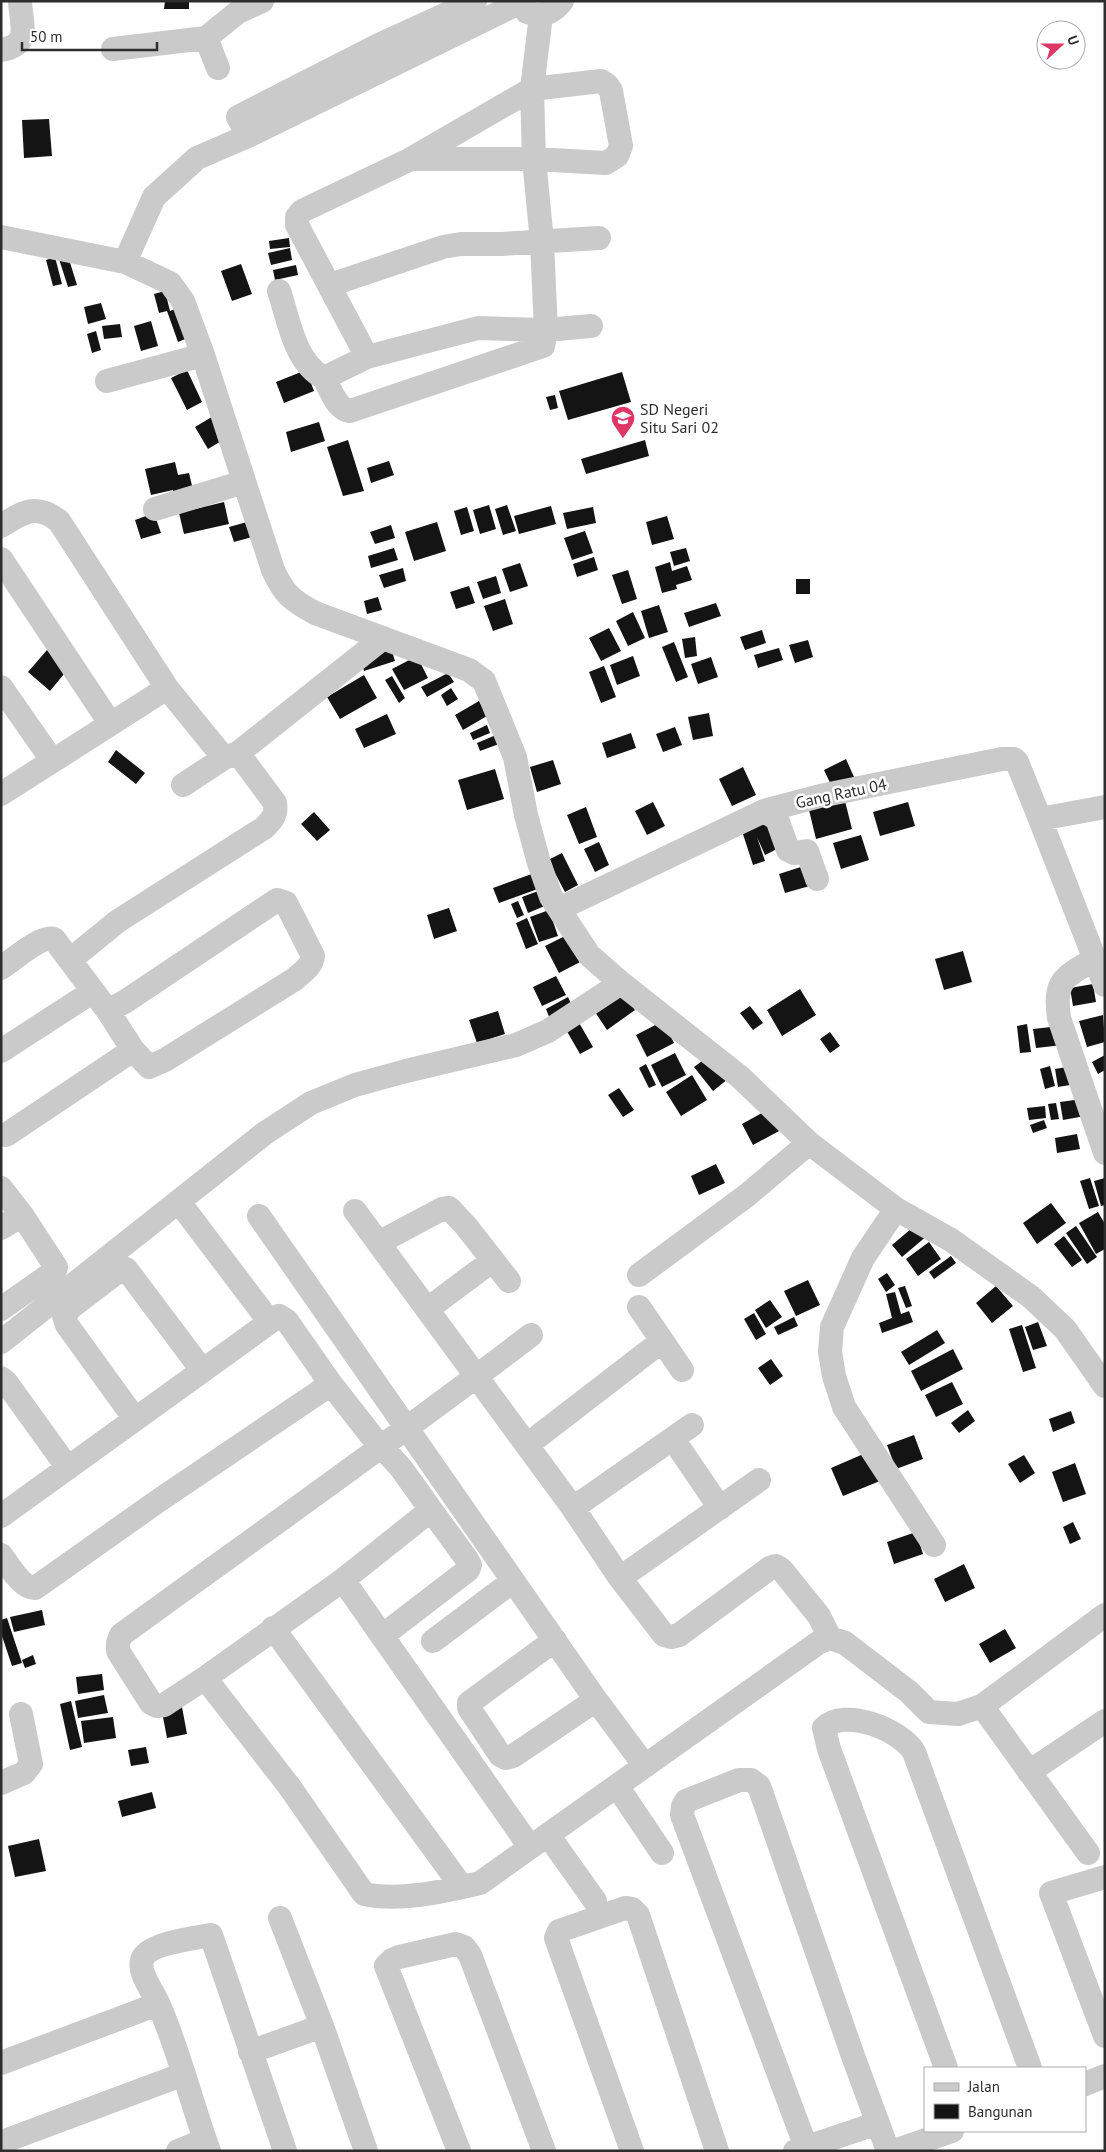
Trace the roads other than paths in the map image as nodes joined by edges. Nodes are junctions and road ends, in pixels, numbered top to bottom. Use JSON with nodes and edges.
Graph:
{"nodes":[{"id":1,"x":20,"y":1,"type":"edge"},
{"id":2,"x":262,"y":1,"type":"edge"},
{"id":3,"x":475,"y":1,"type":"edge"},
{"id":4,"x":562,"y":1,"type":"edge"},
{"id":5,"x":516,"y":3,"type":"edge"},
{"id":6,"x":237,"y":6,"type":"edge"},
{"id":7,"x":541,"y":15,"type":"junction"},
{"id":8,"x":206,"y":38,"type":"junction"},
{"id":9,"x":113,"y":49,"type":"dead end"},
{"id":10,"x":1,"y":50,"type":"edge"},
{"id":11,"x":218,"y":68,"type":"dead end"},
{"id":12,"x":532,"y":89,"type":"junction"},
{"id":13,"x":248,"y":136,"type":"junction"},
{"id":14,"x":411,"y":159,"type":"junction"},
{"id":15,"x":534,"y":159,"type":"junction"},
{"id":16,"x":1,"y":237,"type":"edge"},
{"id":17,"x":599,"y":238,"type":"dead end"},
{"id":18,"x":542,"y":242,"type":"junction"},
{"id":19,"x":125,"y":262,"type":"junction"},
{"id":20,"x":330,"y":285,"type":"junction"},
{"id":21,"x":279,"y":290,"type":"dead end"},
{"id":22,"x":592,"y":326,"type":"dead end"},
{"id":23,"x":546,"y":330,"type":"junction"},
{"id":24,"x":204,"y":355,"type":"junction"},
{"id":25,"x":367,"y":357,"type":"junction"},
{"id":26,"x":324,"y":378,"type":"junction"},
{"id":27,"x":107,"y":381,"type":"dead end"},
{"id":28,"x":244,"y":482,"type":"junction"},
{"id":29,"x":155,"y":509,"type":"dead end"},
{"id":30,"x":1,"y":526,"type":"edge"},
{"id":31,"x":1,"y":559,"type":"edge"},
{"id":32,"x":383,"y":638,"type":"junction"},
{"id":33,"x":167,"y":688,"type":"junction"},
{"id":34,"x":5,"y":700,"type":"edge"},
{"id":35,"x":110,"y":723,"type":"junction"},
{"id":36,"x":231,"y":756,"type":"junction"},
{"id":37,"x":52,"y":760,"type":"junction"},
{"id":38,"x":183,"y":785,"type":"dead end"},
{"id":39,"x":1,"y":794,"type":"edge"},
{"id":40,"x":1105,"y":808,"type":"edge"},
{"id":41,"x":764,"y":811,"type":"junction"},
{"id":42,"x":1040,"y":819,"type":"junction"},
{"id":43,"x":817,"y":880,"type":"dead end"},
{"id":44,"x":558,"y":908,"type":"junction"},
{"id":45,"x":70,"y":960,"type":"junction"},
{"id":46,"x":1094,"y":960,"type":"junction"},
{"id":47,"x":1,"y":968,"type":"edge"},
{"id":48,"x":621,"y":983,"type":"junction"},
{"id":49,"x":1105,"y":984,"type":"edge"},
{"id":50,"x":92,"y":992,"type":"junction"},
{"id":51,"x":108,"y":1011,"type":"junction"},
{"id":52,"x":1,"y":1050,"type":"edge"},
{"id":53,"x":133,"y":1050,"type":"junction"},
{"id":54,"x":6,"y":1135,"type":"dead end"},
{"id":55,"x":809,"y":1143,"type":"junction"},
{"id":56,"x":1105,"y":1153,"type":"edge"},
{"id":57,"x":1,"y":1188,"type":"edge"},
{"id":58,"x":179,"y":1202,"type":"junction"},
{"id":59,"x":896,"y":1209,"type":"junction"},
{"id":60,"x":355,"y":1211,"type":"dead end"},
{"id":61,"x":22,"y":1214,"type":"junction"},
{"id":62,"x":260,"y":1216,"type":"dead end"},
{"id":63,"x":1,"y":1228,"type":"edge"},
{"id":64,"x":380,"y":1242,"type":"junction"},
{"id":65,"x":492,"y":1261,"type":"junction"},
{"id":66,"x":639,"y":1275,"type":"dead end"},
{"id":67,"x":509,"y":1281,"type":"dead end"},
{"id":68,"x":437,"y":1302,"type":"dead end"},
{"id":69,"x":639,"y":1307,"type":"dead end"},
{"id":70,"x":1,"y":1310,"type":"edge"},
{"id":71,"x":270,"y":1322,"type":"junction"},
{"id":72,"x":531,"y":1335,"type":"dead end"},
{"id":73,"x":662,"y":1341,"type":"junction"},
{"id":74,"x":1,"y":1342,"type":"edge"},
{"id":75,"x":202,"y":1370,"type":"junction"},
{"id":76,"x":682,"y":1370,"type":"dead end"},
{"id":77,"x":476,"y":1377,"type":"junction"},
{"id":78,"x":1,"y":1378,"type":"edge"},
{"id":79,"x":331,"y":1384,"type":"junction"},
{"id":80,"x":1105,"y":1386,"type":"edge"},
{"id":81,"x":135,"y":1419,"type":"junction"},
{"id":82,"x":692,"y":1425,"type":"dead end"},
{"id":83,"x":407,"y":1427,"type":"junction"},
{"id":84,"x":673,"y":1439,"type":"junction"},
{"id":85,"x":527,"y":1445,"type":"junction"},
{"id":86,"x":381,"y":1446,"type":"junction"},
{"id":87,"x":68,"y":1468,"type":"junction"},
{"id":88,"x":759,"y":1480,"type":"dead end"},
{"id":89,"x":574,"y":1508,"type":"junction"},
{"id":90,"x":720,"y":1508,"type":"junction"},
{"id":91,"x":431,"y":1510,"type":"junction"},
{"id":92,"x":1,"y":1516,"type":"edge"},
{"id":93,"x":934,"y":1545,"type":"dead end"},
{"id":94,"x":1,"y":1554,"type":"edge"},
{"id":95,"x":620,"y":1578,"type":"junction"},
{"id":96,"x":343,"y":1580,"type":"junction"},
{"id":97,"x":512,"y":1581,"type":"junction"},
{"id":98,"x":1105,"y":1615,"type":"edge"},
{"id":99,"x":273,"y":1628,"type":"junction"},
{"id":100,"x":382,"y":1636,"type":"junction"},
{"id":101,"x":830,"y":1638,"type":"junction"},
{"id":102,"x":555,"y":1640,"type":"junction"},
{"id":103,"x":434,"y":1641,"type":"dead end"},
{"id":104,"x":206,"y":1678,"type":"junction"},
{"id":105,"x":596,"y":1700,"type":"junction"},
{"id":106,"x":982,"y":1706,"type":"junction"},
{"id":107,"x":21,"y":1714,"type":"dead end"},
{"id":108,"x":1105,"y":1721,"type":"edge"},
{"id":109,"x":645,"y":1766,"type":"junction"},
{"id":110,"x":1029,"y":1772,"type":"junction"},
{"id":111,"x":1,"y":1783,"type":"edge"},
{"id":112,"x":617,"y":1786,"type":"junction"},
{"id":113,"x":539,"y":1841,"type":"junction"},
{"id":114,"x":662,"y":1853,"type":"dead end"},
{"id":115,"x":1088,"y":1853,"type":"dead end"},
{"id":116,"x":1105,"y":1877,"type":"edge"},
{"id":117,"x":462,"y":1887,"type":"junction"},
{"id":118,"x":595,"y":1901,"type":"dead end"},
{"id":119,"x":280,"y":1918,"type":"dead end"},
{"id":120,"x":158,"y":2004,"type":"junction"},
{"id":121,"x":322,"y":2026,"type":"junction"},
{"id":122,"x":1105,"y":2036,"type":"edge"},
{"id":123,"x":250,"y":2052,"type":"junction"},
{"id":124,"x":1,"y":2063,"type":"edge"},
{"id":125,"x":946,"y":2067,"type":"edge"},
{"id":126,"x":1030,"y":2067,"type":"edge"},
{"id":127,"x":184,"y":2074,"type":"junction"},
{"id":128,"x":1105,"y":2076,"type":"edge"},
{"id":129,"x":1086,"y":2084,"type":"edge"},
{"id":130,"x":878,"y":2123,"type":"junction"},
{"id":131,"x":949,"y":2132,"type":"edge"},
{"id":132,"x":1,"y":2142,"type":"edge"},
{"id":133,"x":207,"y":2146,"type":"edge"},
{"id":134,"x":801,"y":2149,"type":"edge"},
{"id":135,"x":4,"y":2151,"type":"edge"},
{"id":136,"x":178,"y":2151,"type":"edge"},
{"id":137,"x":285,"y":2151,"type":"edge"},
{"id":138,"x":366,"y":2151,"type":"edge"},
{"id":139,"x":459,"y":2151,"type":"edge"},
{"id":140,"x":544,"y":2151,"type":"edge"},
{"id":141,"x":632,"y":2151,"type":"edge"},
{"id":142,"x":717,"y":2151,"type":"edge"},
{"id":143,"x":888,"y":2151,"type":"edge"},
{"id":144,"x":894,"y":2151,"type":"edge"}],
"edges":[{"from":1,"to":10,"type":"street"},
{"from":2,"to":6,"type":"street"},
{"from":3,"to":13,"type":"street"},
{"from":4,"to":7,"type":"street"},
{"from":5,"to":7,"type":"street"},
{"from":5,"to":13,"type":"street"},
{"from":6,"to":8,"type":"street"},
{"from":7,"to":12,"type":"street"},
{"from":8,"to":9,"type":"street"},
{"from":8,"to":11,"type":"street"},
{"from":12,"to":14,"type":"street"},
{"from":12,"to":15,"type":"street"},
{"from":12,"to":15,"type":"street"},
{"from":13,"to":19,"type":"street"},
{"from":14,"to":15,"type":"street"},
{"from":14,"to":20,"type":"street"},
{"from":15,"to":18,"type":"street"},
{"from":16,"to":19,"type":"street"},
{"from":17,"to":18,"type":"street"},
{"from":18,"to":20,"type":"street"},
{"from":18,"to":23,"type":"street"},
{"from":19,"to":24,"type":"street"},
{"from":20,"to":25,"type":"street"},
{"from":21,"to":26,"type":"street"},
{"from":22,"to":23,"type":"street"},
{"from":23,"to":25,"type":"street"},
{"from":23,"to":26,"type":"street"},
{"from":24,"to":27,"type":"street"},
{"from":24,"to":28,"type":"street"},
{"from":25,"to":26,"type":"street"},
{"from":28,"to":29,"type":"street"},
{"from":28,"to":32,"type":"street"},
{"from":30,"to":33,"type":"street"},
{"from":31,"to":35,"type":"street"},
{"from":32,"to":36,"type":"street"},
{"from":32,"to":44,"type":"street"},
{"from":33,"to":35,"type":"street"},
{"from":33,"to":36,"type":"street"},
{"from":34,"to":37,"type":"street"},
{"from":35,"to":37,"type":"street"},
{"from":36,"to":38,"type":"street"},
{"from":36,"to":45,"type":"street"},
{"from":37,"to":39,"type":"street"},
{"from":40,"to":42,"type":"street"},
{"from":41,"to":42,"type":"street","name":"Gang Ratu 04"},
{"from":41,"to":43,"type":"street"},
{"from":41,"to":44,"type":"street","name":"Gang Ratu 04"},
{"from":42,"to":46,"type":"street","name":"Gang Ratu 04"},
{"from":44,"to":48,"type":"street"},
{"from":45,"to":47,"type":"street"},
{"from":45,"to":50,"type":"street"},
{"from":46,"to":49,"type":"street","name":"Gang Ratu 04"},
{"from":46,"to":56,"type":"street"},
{"from":48,"to":55,"type":"street"},
{"from":48,"to":58,"type":"street"},
{"from":50,"to":51,"type":"street"},
{"from":50,"to":52,"type":"street"},
{"from":51,"to":53,"type":"street"},
{"from":51,"to":53,"type":"street"},
{"from":53,"to":54,"type":"street"},
{"from":55,"to":59,"type":"street"},
{"from":55,"to":66,"type":"street"},
{"from":57,"to":61,"type":"street"},
{"from":58,"to":71,"type":"street"},
{"from":58,"to":74,"type":"street"},
{"from":59,"to":80,"type":"street"},
{"from":59,"to":93,"type":"street"},
{"from":60,"to":64,"type":"street"},
{"from":61,"to":63,"type":"street"},
{"from":61,"to":70,"type":"street"},
{"from":62,"to":83,"type":"street"},
{"from":64,"to":65,"type":"street"},
{"from":64,"to":77,"type":"street"},
{"from":65,"to":67,"type":"street"},
{"from":65,"to":68,"type":"street"},
{"from":69,"to":73,"type":"street"},
{"from":71,"to":75,"type":"street"},
{"from":71,"to":79,"type":"street"},
{"from":72,"to":77,"type":"street"},
{"from":73,"to":76,"type":"street"},
{"from":73,"to":85,"type":"street"},
{"from":75,"to":81,"type":"street"},
{"from":75,"to":81,"type":"street"},
{"from":77,"to":83,"type":"street"},
{"from":77,"to":85,"type":"street"},
{"from":78,"to":87,"type":"street"},
{"from":79,"to":86,"type":"street"},
{"from":79,"to":94,"type":"street"},
{"from":81,"to":87,"type":"street"},
{"from":82,"to":84,"type":"street"},
{"from":83,"to":86,"type":"street"},
{"from":83,"to":97,"type":"street"},
{"from":84,"to":89,"type":"street"},
{"from":84,"to":90,"type":"street"},
{"from":85,"to":89,"type":"street"},
{"from":86,"to":91,"type":"street"},
{"from":86,"to":104,"type":"street"},
{"from":87,"to":92,"type":"street"},
{"from":88,"to":90,"type":"street"},
{"from":89,"to":95,"type":"street"},
{"from":90,"to":95,"type":"street"},
{"from":91,"to":96,"type":"street"},
{"from":91,"to":100,"type":"street"},
{"from":95,"to":101,"type":"street"},
{"from":96,"to":99,"type":"street"},
{"from":96,"to":100,"type":"street"},
{"from":97,"to":102,"type":"street"},
{"from":97,"to":103,"type":"street"},
{"from":98,"to":106,"type":"street"},
{"from":99,"to":104,"type":"street"},
{"from":99,"to":117,"type":"street"},
{"from":100,"to":113,"type":"street"},
{"from":101,"to":106,"type":"street"},
{"from":101,"to":109,"type":"street"},
{"from":102,"to":105,"type":"street"},
{"from":102,"to":105,"type":"street"},
{"from":104,"to":117,"type":"street"},
{"from":105,"to":109,"type":"street"},
{"from":106,"to":110,"type":"street"},
{"from":107,"to":111,"type":"street"},
{"from":108,"to":110,"type":"street"},
{"from":109,"to":112,"type":"street"},
{"from":110,"to":115,"type":"street"},
{"from":112,"to":113,"type":"street"},
{"from":112,"to":114,"type":"street"},
{"from":113,"to":117,"type":"street"},
{"from":113,"to":118,"type":"street"},
{"from":116,"to":122,"type":"street"},
{"from":119,"to":121,"type":"street"},
{"from":120,"to":123,"type":"street"},
{"from":120,"to":124,"type":"street"},
{"from":120,"to":127,"type":"street"},
{"from":121,"to":123,"type":"street"},
{"from":121,"to":138,"type":"street"},
{"from":123,"to":137,"type":"street"},
{"from":125,"to":126,"type":"street"},
{"from":127,"to":132,"type":"street"},
{"from":127,"to":133,"type":"street"},
{"from":128,"to":129,"type":"street"},
{"from":130,"to":134,"type":"street"},
{"from":130,"to":134,"type":"street"},
{"from":130,"to":143,"type":"street"},
{"from":131,"to":144,"type":"street"},
{"from":132,"to":135,"type":"street"},
{"from":133,"to":136,"type":"street"},
{"from":139,"to":140,"type":"street"},
{"from":141,"to":142,"type":"street"}]}
